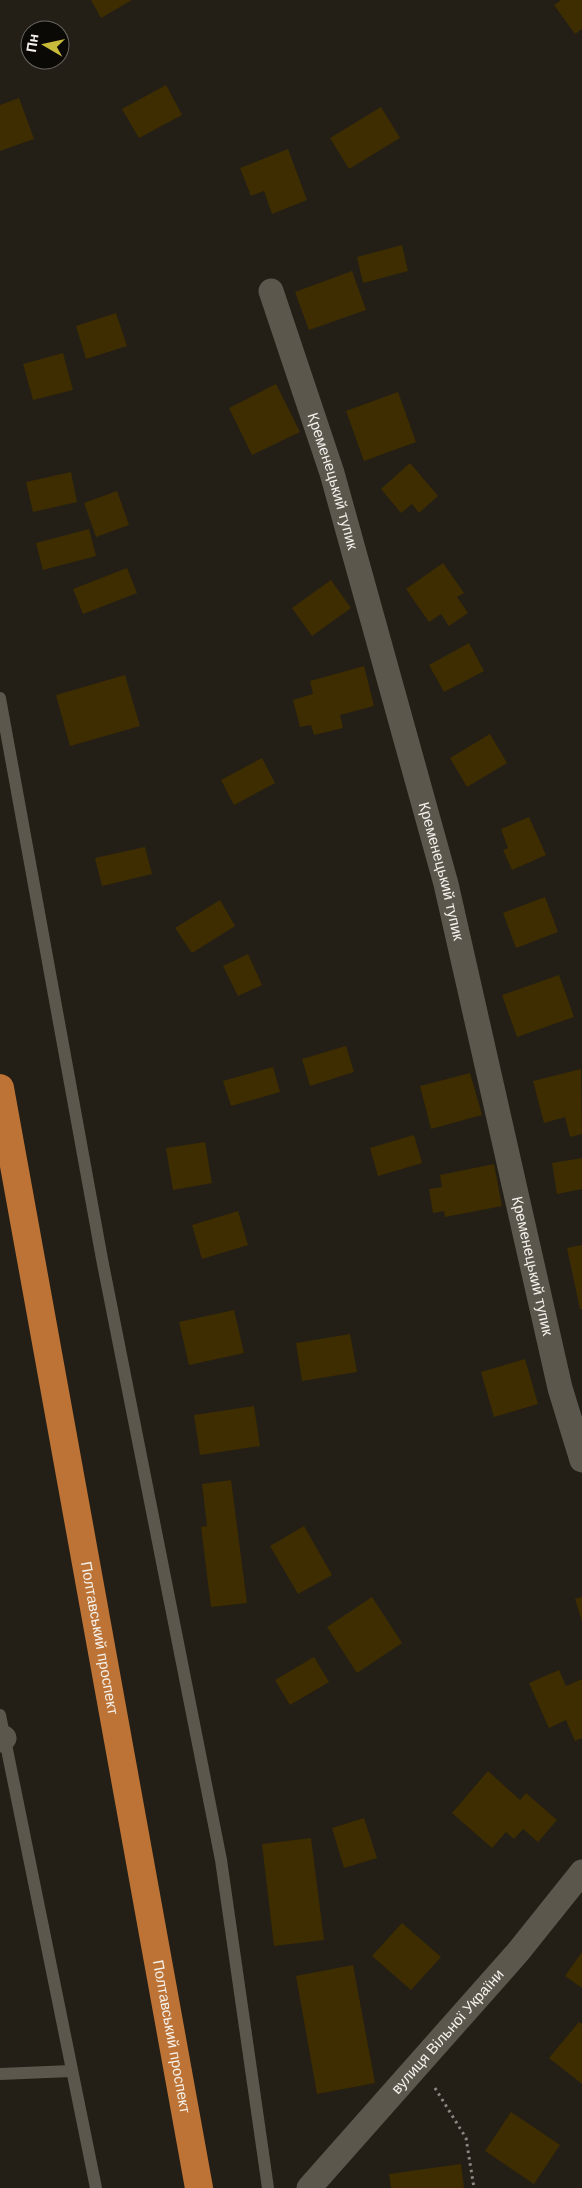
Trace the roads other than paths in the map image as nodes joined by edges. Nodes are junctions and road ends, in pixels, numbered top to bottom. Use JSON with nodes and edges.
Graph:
{"nodes":[{"id":1,"x":271,"y":291,"type":"dead end"},
{"id":2,"x":0,"y":698,"type":"edge"},
{"id":3,"x":0,"y":1088,"type":"edge"},
{"id":4,"x":582,"y":1460,"type":"edge"},
{"id":5,"x":1,"y":1731,"type":"edge"},
{"id":6,"x":582,"y":1872,"type":"edge"},
{"id":7,"x":71,"y":2071,"type":"junction"},
{"id":8,"x":0,"y":2074,"type":"edge"},
{"id":9,"x":96,"y":2188,"type":"edge"},
{"id":10,"x":199,"y":2188,"type":"edge"},
{"id":11,"x":268,"y":2188,"type":"edge"},
{"id":12,"x":309,"y":2188,"type":"edge"}],
"edges":[{"from":1,"to":4,"type":"street","name":"Кременецький тупик"},
{"from":2,"to":11,"type":"lane"},
{"from":3,"to":10,"type":"highway","name":"Полтавський проспект"},
{"from":5,"to":7,"type":"lane"},
{"from":6,"to":12,"type":"street","name":"вулиця Вільної України"},
{"from":7,"to":8,"type":"lane"},
{"from":7,"to":9,"type":"lane"}]}
